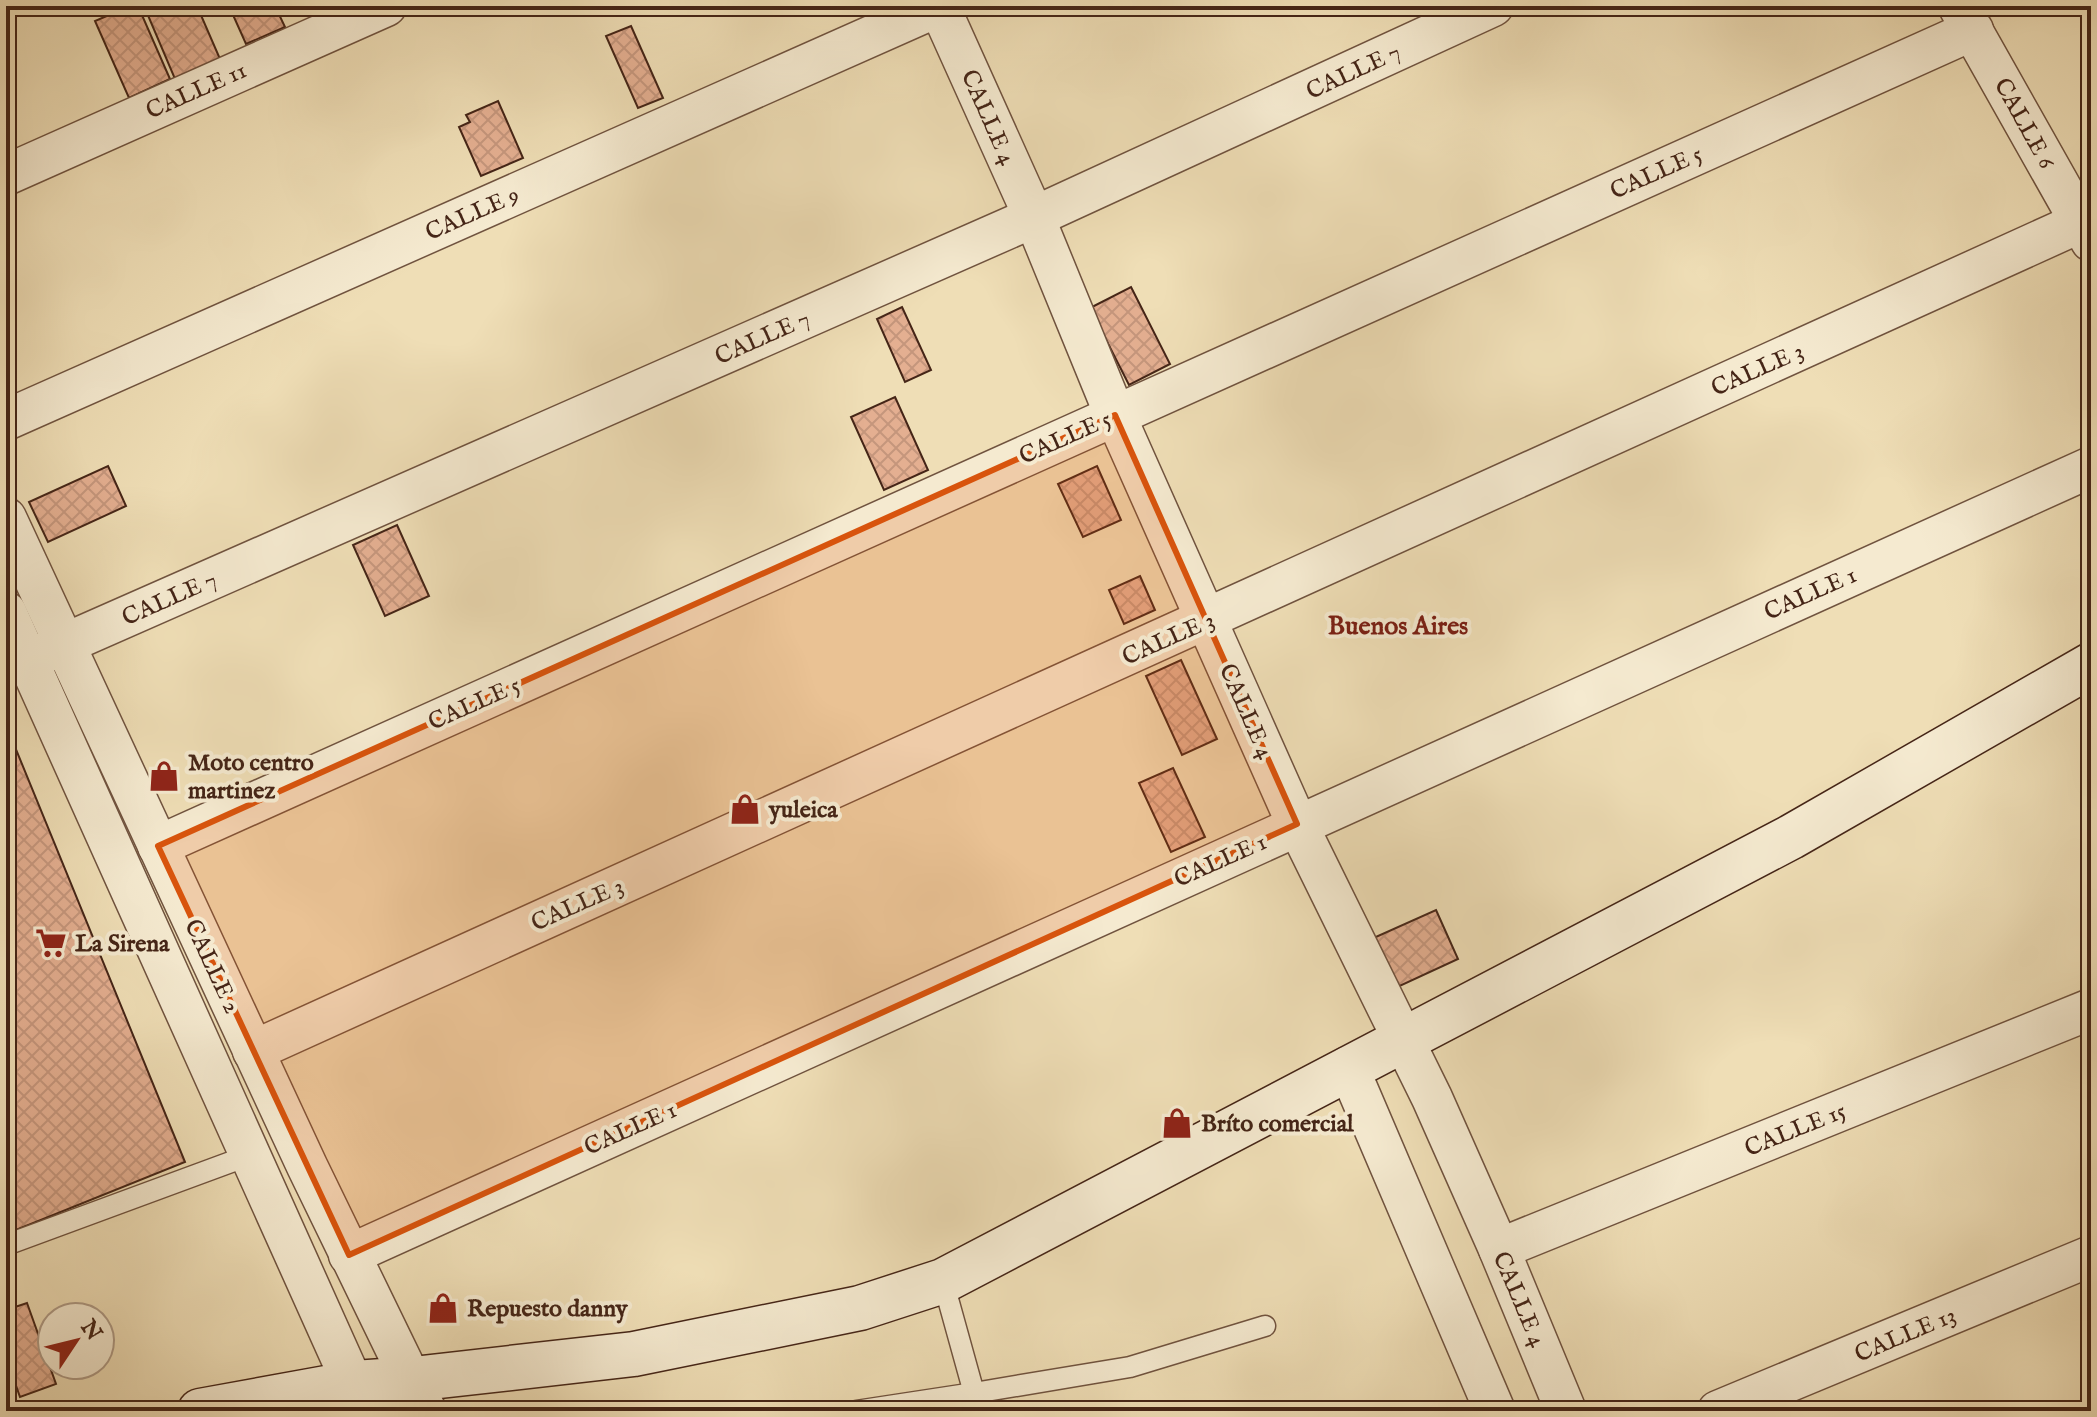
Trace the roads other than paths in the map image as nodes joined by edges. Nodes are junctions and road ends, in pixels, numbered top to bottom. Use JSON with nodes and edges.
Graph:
{"nodes":[{"id":1,"x":386,"y":6,"type":"edge"},
{"id":2,"x":939,"y":6,"type":"edge"},
{"id":3,"x":1493,"y":6,"type":"edge"},
{"id":4,"x":1966,"y":18,"type":"edge"},
{"id":5,"x":6,"y":175,"type":"edge"},
{"id":6,"x":1034,"y":217,"type":"junction"},
{"id":7,"x":2086,"y":231,"type":"edge"},
{"id":8,"x":1115,"y":415,"type":"junction"},
{"id":9,"x":6,"y":420,"type":"edge"},
{"id":10,"x":2091,"y":467,"type":"edge"},
{"id":11,"x":6,"y":518,"type":"edge"},
{"id":12,"x":6,"y":612,"type":"edge"},
{"id":13,"x":1207,"y":620,"type":"junction"},
{"id":14,"x":64,"y":644,"type":"junction"},
{"id":15,"x":28,"y":660,"type":"junction"},
{"id":16,"x":2091,"y":665,"type":"edge"},
{"id":17,"x":1297,"y":824,"type":"junction"},
{"id":18,"x":158,"y":846,"type":"junction"},
{"id":19,"x":2091,"y":1009,"type":"edge"},
{"id":20,"x":1403,"y":1039,"type":"junction"},
{"id":21,"x":253,"y":1051,"type":"junction"},
{"id":22,"x":1348,"y":1067,"type":"junction"},
{"id":23,"x":307,"y":1166,"type":"junction"},
{"id":24,"x":257,"y":1169,"type":"junction"},
{"id":25,"x":6,"y":1245,"type":"edge"},
{"id":26,"x":1499,"y":1249,"type":"junction"},
{"id":27,"x":349,"y":1255,"type":"junction"},
{"id":28,"x":2091,"y":1256,"type":"edge"},
{"id":29,"x":943,"y":1281,"type":"junction"},
{"id":30,"x":1265,"y":1326,"type":"dead end"},
{"id":31,"x":974,"y":1393,"type":"junction"},
{"id":32,"x":419,"y":1395,"type":"edge"},
{"id":33,"x":359,"y":1397,"type":"edge"},
{"id":34,"x":200,"y":1411,"type":"edge"},
{"id":35,"x":856,"y":1411,"type":"edge"},
{"id":36,"x":1495,"y":1411,"type":"edge"},
{"id":37,"x":1566,"y":1411,"type":"edge"},
{"id":38,"x":1718,"y":1411,"type":"edge"}],
"edges":[{"from":1,"to":5,"type":"street","name":"CALLE 11"},
{"from":2,"to":6,"type":"street","name":"CALLE 4"},
{"from":2,"to":9,"type":"street","name":"CALLE 9"},
{"from":3,"to":6,"type":"street","name":"CALLE 7"},
{"from":4,"to":7,"type":"street","name":"CALLE 6"},
{"from":4,"to":8,"type":"street","name":"CALLE 5"},
{"from":6,"to":8,"type":"street","name":"CALLE 4"},
{"from":6,"to":14,"type":"street","name":"CALLE 7"},
{"from":7,"to":13,"type":"street","name":"CALLE 3"},
{"from":8,"to":13,"type":"street","name":"CALLE 4"},
{"from":8,"to":18,"type":"street","name":"CALLE 5"},
{"from":10,"to":17,"type":"street","name":"CALLE 1"},
{"from":11,"to":14,"type":"street","name":"CALLE 2"},
{"from":12,"to":15,"type":"street","name":"CALLE 2"},
{"from":13,"to":17,"type":"street","name":"CALLE 4"},
{"from":13,"to":21,"type":"street","name":"CALLE 3"},
{"from":14,"to":15,"type":"street","name":"CALLE 7"},
{"from":14,"to":18,"type":"street","name":"CALLE 2"},
{"from":15,"to":24,"type":"street","name":"CALLE 2"},
{"from":16,"to":20,"type":"street"},
{"from":17,"to":20,"type":"street","name":"CALLE 4"},
{"from":17,"to":27,"type":"street","name":"CALLE 1"},
{"from":18,"to":21,"type":"street","name":"CALLE 2"},
{"from":19,"to":26,"type":"street","name":"CALLE 15"},
{"from":20,"to":22,"type":"street"},
{"from":20,"to":26,"type":"street","name":"CALLE 4"},
{"from":21,"to":23,"type":"street","name":"CALLE 2"},
{"from":22,"to":29,"type":"street"},
{"from":22,"to":36,"type":"street"},
{"from":23,"to":24,"type":"street"},
{"from":23,"to":27,"type":"street","name":"CALLE 2"},
{"from":24,"to":25,"type":"lane"},
{"from":24,"to":33,"type":"street","name":"CALLE 2"},
{"from":26,"to":37,"type":"street","name":"CALLE 4"},
{"from":27,"to":32,"type":"street","name":"CALLE 2"},
{"from":28,"to":38,"type":"street","name":"CALLE 13"},
{"from":29,"to":31,"type":"lane"},
{"from":29,"to":32,"type":"street"},
{"from":30,"to":31,"type":"lane"},
{"from":31,"to":35,"type":"lane"},
{"from":32,"to":33,"type":"street"},
{"from":33,"to":34,"type":"street"}]}
